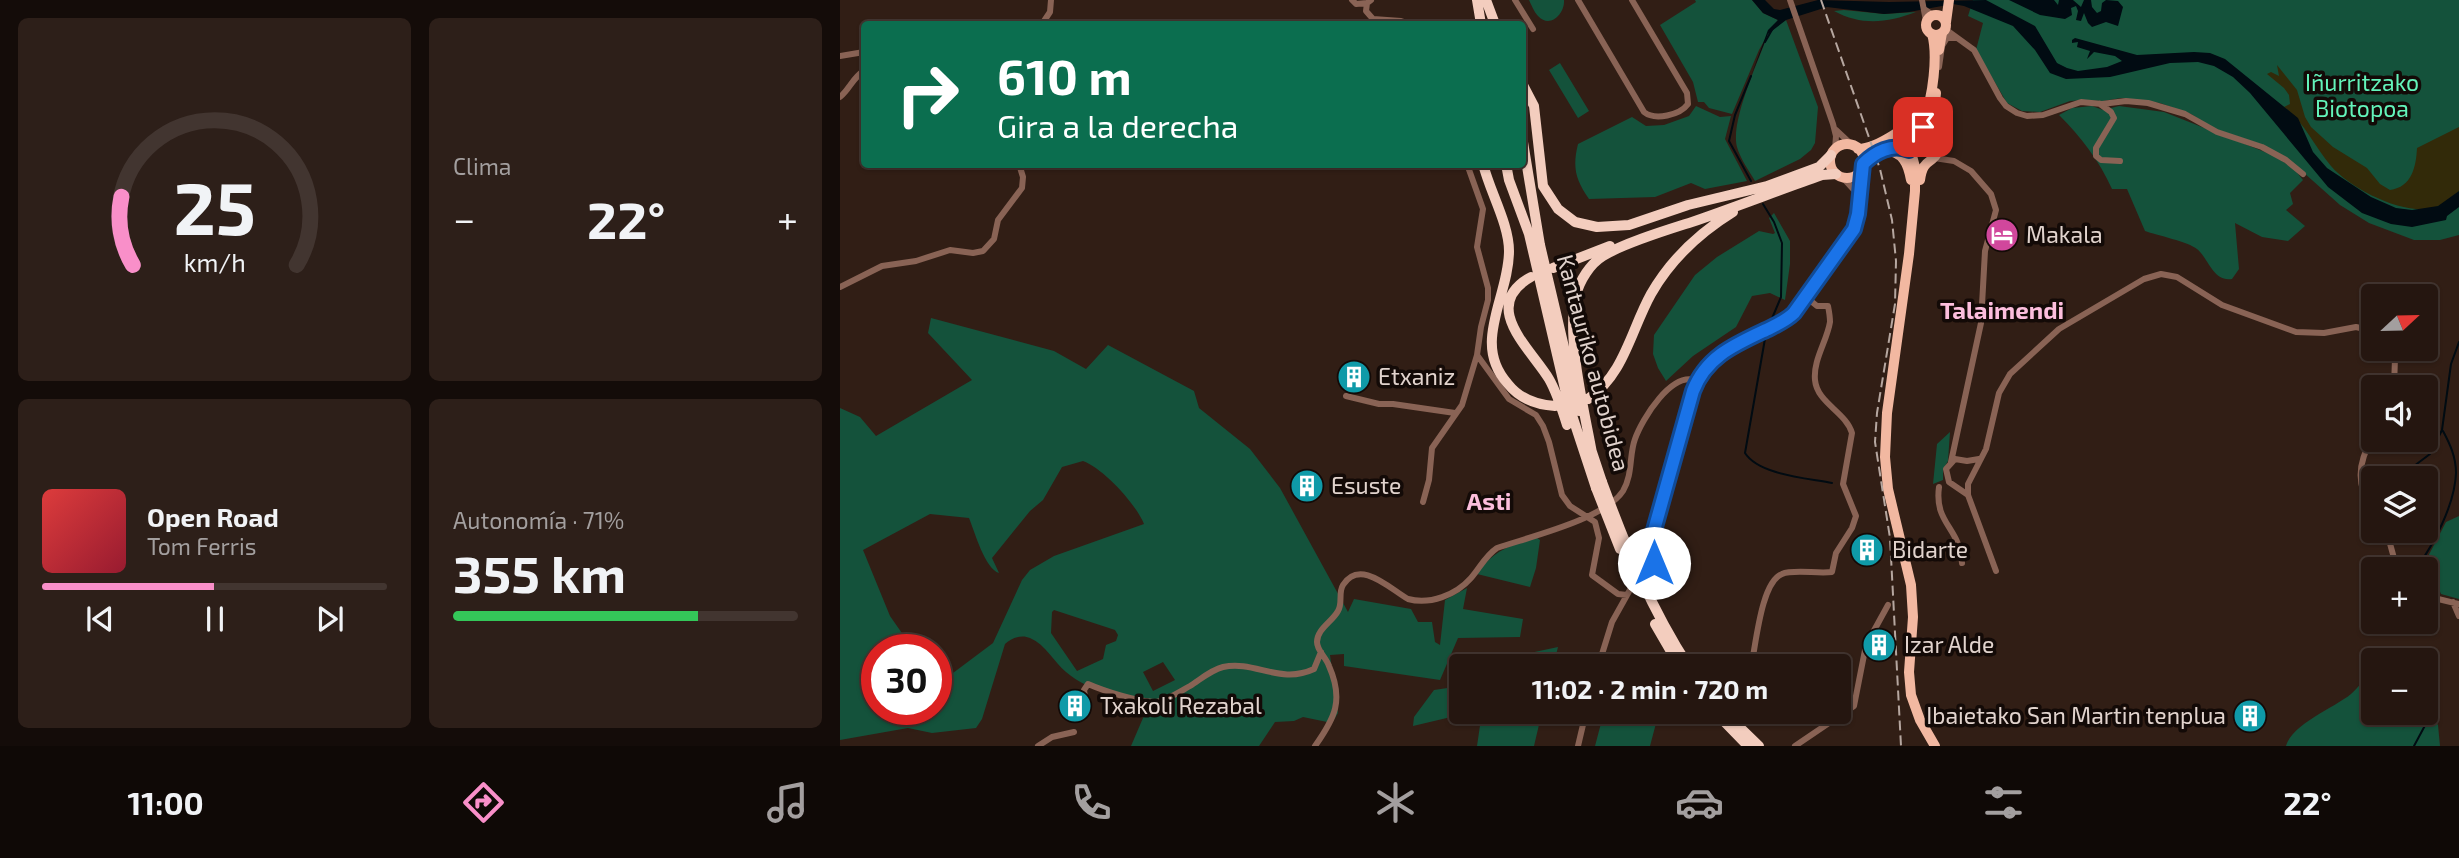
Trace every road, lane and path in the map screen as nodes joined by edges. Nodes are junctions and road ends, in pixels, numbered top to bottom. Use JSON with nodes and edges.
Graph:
{"nodes":[{"id":1,"x":1051,"y":0,"type":"edge"},
{"id":2,"x":1352,"y":0,"type":"edge"},
{"id":3,"x":1477,"y":0,"type":"edge"},
{"id":4,"x":1486,"y":0,"type":"edge"},
{"id":5,"x":1515,"y":0,"type":"edge"},
{"id":6,"x":1578,"y":0,"type":"edge"},
{"id":7,"x":1632,"y":0,"type":"edge"},
{"id":8,"x":1922,"y":0,"type":"edge"},
{"id":9,"x":1369,"y":2,"type":"edge"},
{"id":10,"x":1946,"y":2,"type":"edge"},
{"id":11,"x":1791,"y":3,"type":"edge"},
{"id":12,"x":1930,"y":15,"type":"junction"},
{"id":13,"x":1044,"y":21,"type":"edge"},
{"id":14,"x":1401,"y":21,"type":"edge"},
{"id":15,"x":1475,"y":21,"type":"edge"},
{"id":16,"x":1480,"y":21,"type":"edge"},
{"id":17,"x":1494,"y":21,"type":"edge"},
{"id":18,"x":1533,"y":29,"type":"dead end"},
{"id":19,"x":1941,"y":29,"type":"junction"},
{"id":20,"x":1958,"y":38,"type":"junction"},
{"id":21,"x":861,"y":52,"type":"edge"},
{"id":22,"x":840,"y":56,"type":"edge"},
{"id":23,"x":1939,"y":67,"type":"junction"},
{"id":24,"x":861,"y":73,"type":"edge"},
{"id":25,"x":1526,"y":91,"type":"edge"},
{"id":26,"x":840,"y":97,"type":"edge"},
{"id":27,"x":1929,"y":99,"type":"junction"},
{"id":28,"x":2100,"y":104,"type":"junction"},
{"id":29,"x":1833,"y":124,"type":"junction"},
{"id":30,"x":1915,"y":130,"type":"junction"},
{"id":31,"x":1937,"y":133,"type":"junction"},
{"id":32,"x":1940,"y":146,"type":"junction"},
{"id":33,"x":1859,"y":148,"type":"junction"},
{"id":34,"x":1885,"y":150,"type":"junction"},
{"id":35,"x":1833,"y":152,"type":"junction"},
{"id":36,"x":1911,"y":153,"type":"junction"},
{"id":37,"x":1931,"y":159,"type":"junction"},
{"id":38,"x":1526,"y":160,"type":"edge"},
{"id":39,"x":1952,"y":160,"type":"junction"},
{"id":40,"x":2120,"y":160,"type":"dead end"},
{"id":41,"x":1862,"y":167,"type":"junction"},
{"id":42,"x":1020,"y":168,"type":"edge"},
{"id":43,"x":1468,"y":168,"type":"edge"},
{"id":44,"x":1484,"y":168,"type":"edge"},
{"id":45,"x":1507,"y":168,"type":"edge"},
{"id":46,"x":2303,"y":174,"type":"dead end"},
{"id":47,"x":1839,"y":176,"type":"junction"},
{"id":48,"x":1767,"y":186,"type":"junction"},
{"id":49,"x":1760,"y":198,"type":"junction"},
{"id":50,"x":1859,"y":202,"type":"junction"},
{"id":51,"x":1913,"y":207,"type":"junction"},
{"id":52,"x":1909,"y":254,"type":"junction"},
{"id":53,"x":1553,"y":268,"type":"dead end"},
{"id":54,"x":1531,"y":277,"type":"dead end"},
{"id":55,"x":840,"y":287,"type":"edge"},
{"id":56,"x":1806,"y":297,"type":"junction"},
{"id":57,"x":2361,"y":328,"type":"edge"},
{"id":58,"x":1477,"y":355,"type":"junction"},
{"id":59,"x":1697,"y":382,"type":"junction"},
{"id":60,"x":1346,"y":396,"type":"dead end"},
{"id":61,"x":1588,"y":399,"type":"dead end"},
{"id":62,"x":1555,"y":407,"type":"dead end"},
{"id":63,"x":1455,"y":413,"type":"junction"},
{"id":64,"x":1954,"y":452,"type":"junction"},
{"id":65,"x":1592,"y":453,"type":"junction"},
{"id":66,"x":1979,"y":459,"type":"junction"},
{"id":67,"x":1964,"y":460,"type":"junction"},
{"id":68,"x":1951,"y":462,"type":"junction"},
{"id":69,"x":1974,"y":471,"type":"junction"},
{"id":70,"x":1968,"y":484,"type":"junction"},
{"id":71,"x":1956,"y":486,"type":"junction"},
{"id":72,"x":1596,"y":487,"type":"junction"},
{"id":73,"x":1939,"y":487,"type":"dead end"},
{"id":74,"x":1968,"y":495,"type":"junction"},
{"id":75,"x":1423,"y":502,"type":"dead end"},
{"id":76,"x":1588,"y":518,"type":"junction"},
{"id":77,"x":1651,"y":541,"type":"junction"},
{"id":78,"x":1640,"y":555,"type":"junction"},
{"id":79,"x":1654,"y":563,"type":"junction"},
{"id":80,"x":1962,"y":563,"type":"dead end"},
{"id":81,"x":1996,"y":571,"type":"dead end"},
{"id":82,"x":1650,"y":578,"type":"junction"},
{"id":83,"x":1639,"y":580,"type":"junction"},
{"id":84,"x":1644,"y":591,"type":"junction"},
{"id":85,"x":1629,"y":592,"type":"junction"},
{"id":86,"x":2438,"y":599,"type":"edge"},
{"id":87,"x":2456,"y":603,"type":"edge"},
{"id":88,"x":1888,"y":605,"type":"dead end"},
{"id":89,"x":2459,"y":616,"type":"edge"},
{"id":90,"x":1321,"y":652,"type":"junction"},
{"id":91,"x":1602,"y":654,"type":"edge"},
{"id":92,"x":1677,"y":654,"type":"edge"},
{"id":93,"x":1677,"y":654,"type":"edge"},
{"id":94,"x":1678,"y":654,"type":"edge"},
{"id":95,"x":1753,"y":654,"type":"edge"},
{"id":96,"x":1086,"y":704,"type":"dead end"},
{"id":97,"x":1583,"y":724,"type":"edge"},
{"id":98,"x":1730,"y":724,"type":"edge"},
{"id":99,"x":1732,"y":724,"type":"edge"},
{"id":100,"x":1733,"y":724,"type":"edge"},
{"id":101,"x":1074,"y":733,"type":"dead end"},
{"id":102,"x":1038,"y":746,"type":"edge"},
{"id":103,"x":1315,"y":746,"type":"edge"},
{"id":104,"x":1578,"y":746,"type":"edge"},
{"id":105,"x":1748,"y":746,"type":"edge"},
{"id":106,"x":1757,"y":746,"type":"edge"},
{"id":107,"x":1795,"y":746,"type":"edge"},
{"id":108,"x":1934,"y":746,"type":"edge"}],
"edges":[{"from":1,"to":13,"type":"street"},
{"from":2,"to":9,"type":"street"},
{"from":3,"to":15,"type":"highway"},
{"from":3,"to":16,"type":"highway"},
{"from":4,"to":17,"type":"highway"},
{"from":5,"to":18,"type":"street"},
{"from":6,"to":7,"type":"street"},
{"from":8,"to":12,"type":"street"},
{"from":9,"to":14,"type":"street"},
{"from":10,"to":12,"type":"highway"},
{"from":10,"to":19,"type":"highway"},
{"from":11,"to":29,"type":"street"},
{"from":12,"to":19,"type":"highway"},
{"from":12,"to":19,"type":"highway"},
{"from":19,"to":20,"type":"street"},
{"from":19,"to":23,"type":"highway"},
{"from":19,"to":27,"type":"highway"},
{"from":20,"to":23,"type":"street"},
{"from":20,"to":28,"type":"street"},
{"from":21,"to":22,"type":"street"},
{"from":23,"to":31,"type":"highway"},
{"from":24,"to":26,"type":"street"},
{"from":25,"to":48,"type":"highway"},
{"from":27,"to":30,"type":"highway"},
{"from":27,"to":33,"type":"highway"},
{"from":28,"to":40,"type":"street"},
{"from":28,"to":46,"type":"street"},
{"from":29,"to":33,"type":"street"},
{"from":29,"to":35,"type":"street"},
{"from":30,"to":31,"type":"highway"},
{"from":30,"to":33,"type":"highway"},
{"from":30,"to":36,"type":"highway"},
{"from":31,"to":32,"type":"highway"},
{"from":32,"to":37,"type":"highway"},
{"from":32,"to":39,"type":"street"},
{"from":33,"to":35,"type":"highway"},
{"from":33,"to":41,"type":"highway"},
{"from":34,"to":36,"type":"highway"},
{"from":34,"to":41,"type":"highway"},
{"from":34,"to":51,"type":"highway"},
{"from":35,"to":47,"type":"highway"},
{"from":35,"to":48,"type":"highway"},
{"from":36,"to":37,"type":"highway"},
{"from":36,"to":51,"type":"highway"},
{"from":37,"to":39,"type":"street"},
{"from":37,"to":52,"type":"highway"},
{"from":38,"to":65,"type":"highway","name":"Kantauriko autobidea"},
{"from":39,"to":64,"type":"street"},
{"from":41,"to":47,"type":"highway"},
{"from":41,"to":50,"type":"street"},
{"from":42,"to":55,"type":"street"},
{"from":43,"to":58,"type":"street"},
{"from":44,"to":62,"type":"highway"},
{"from":45,"to":72,"type":"highway","name":"Kantauriko autobidea"},
{"from":47,"to":49,"type":"highway"},
{"from":47,"to":50,"type":"street"},
{"from":48,"to":53,"type":"highway"},
{"from":49,"to":61,"type":"highway"},
{"from":49,"to":65,"type":"highway"},
{"from":50,"to":56,"type":"street"},
{"from":51,"to":52,"type":"highway"},
{"from":52,"to":108,"type":"highway"},
{"from":54,"to":72,"type":"highway"},
{"from":56,"to":59,"type":"street"},
{"from":56,"to":95,"type":"street"},
{"from":57,"to":66,"type":"street"},
{"from":58,"to":63,"type":"street"},
{"from":58,"to":76,"type":"street"},
{"from":59,"to":76,"type":"street"},
{"from":59,"to":77,"type":"street"},
{"from":60,"to":63,"type":"street"},
{"from":63,"to":75,"type":"street"},
{"from":64,"to":67,"type":"street"},
{"from":64,"to":68,"type":"street"},
{"from":65,"to":72,"type":"highway","name":"Kantauriko autobidea"},
{"from":66,"to":67,"type":"street"},
{"from":66,"to":69,"type":"street"},
{"from":67,"to":68,"type":"street"},
{"from":67,"to":69,"type":"street"},
{"from":68,"to":71,"type":"street"},
{"from":69,"to":70,"type":"street"},
{"from":70,"to":71,"type":"street"},
{"from":70,"to":74,"type":"street"},
{"from":71,"to":74,"type":"street"},
{"from":72,"to":92,"type":"highway","bridge":true},
{"from":72,"to":94,"type":"highway","name":"Kantauriko autobidea","bridge":true},
{"from":73,"to":80,"type":"street"},
{"from":74,"to":81,"type":"street"},
{"from":76,"to":85,"type":"street"},
{"from":76,"to":90,"type":"street"},
{"from":77,"to":78,"type":"street"},
{"from":77,"to":79,"type":"street"},
{"from":78,"to":79,"type":"street"},
{"from":78,"to":83,"type":"street"},
{"from":79,"to":82,"type":"street"},
{"from":82,"to":83,"type":"street"},
{"from":82,"to":84,"type":"street"},
{"from":83,"to":84,"type":"street"},
{"from":83,"to":85,"type":"street"},
{"from":84,"to":85,"type":"street"},
{"from":84,"to":93,"type":"street"},
{"from":85,"to":91,"type":"street"},
{"from":86,"to":87,"type":"street"},
{"from":87,"to":89,"type":"street"},
{"from":88,"to":107,"type":"street"},
{"from":90,"to":96,"type":"street"},
{"from":90,"to":103,"type":"street"},
{"from":97,"to":104,"type":"street"},
{"from":98,"to":105,"type":"highway"},
{"from":99,"to":106,"type":"street"},
{"from":100,"to":106,"type":"highway","bridge":true},
{"from":101,"to":102,"type":"street"}]}
